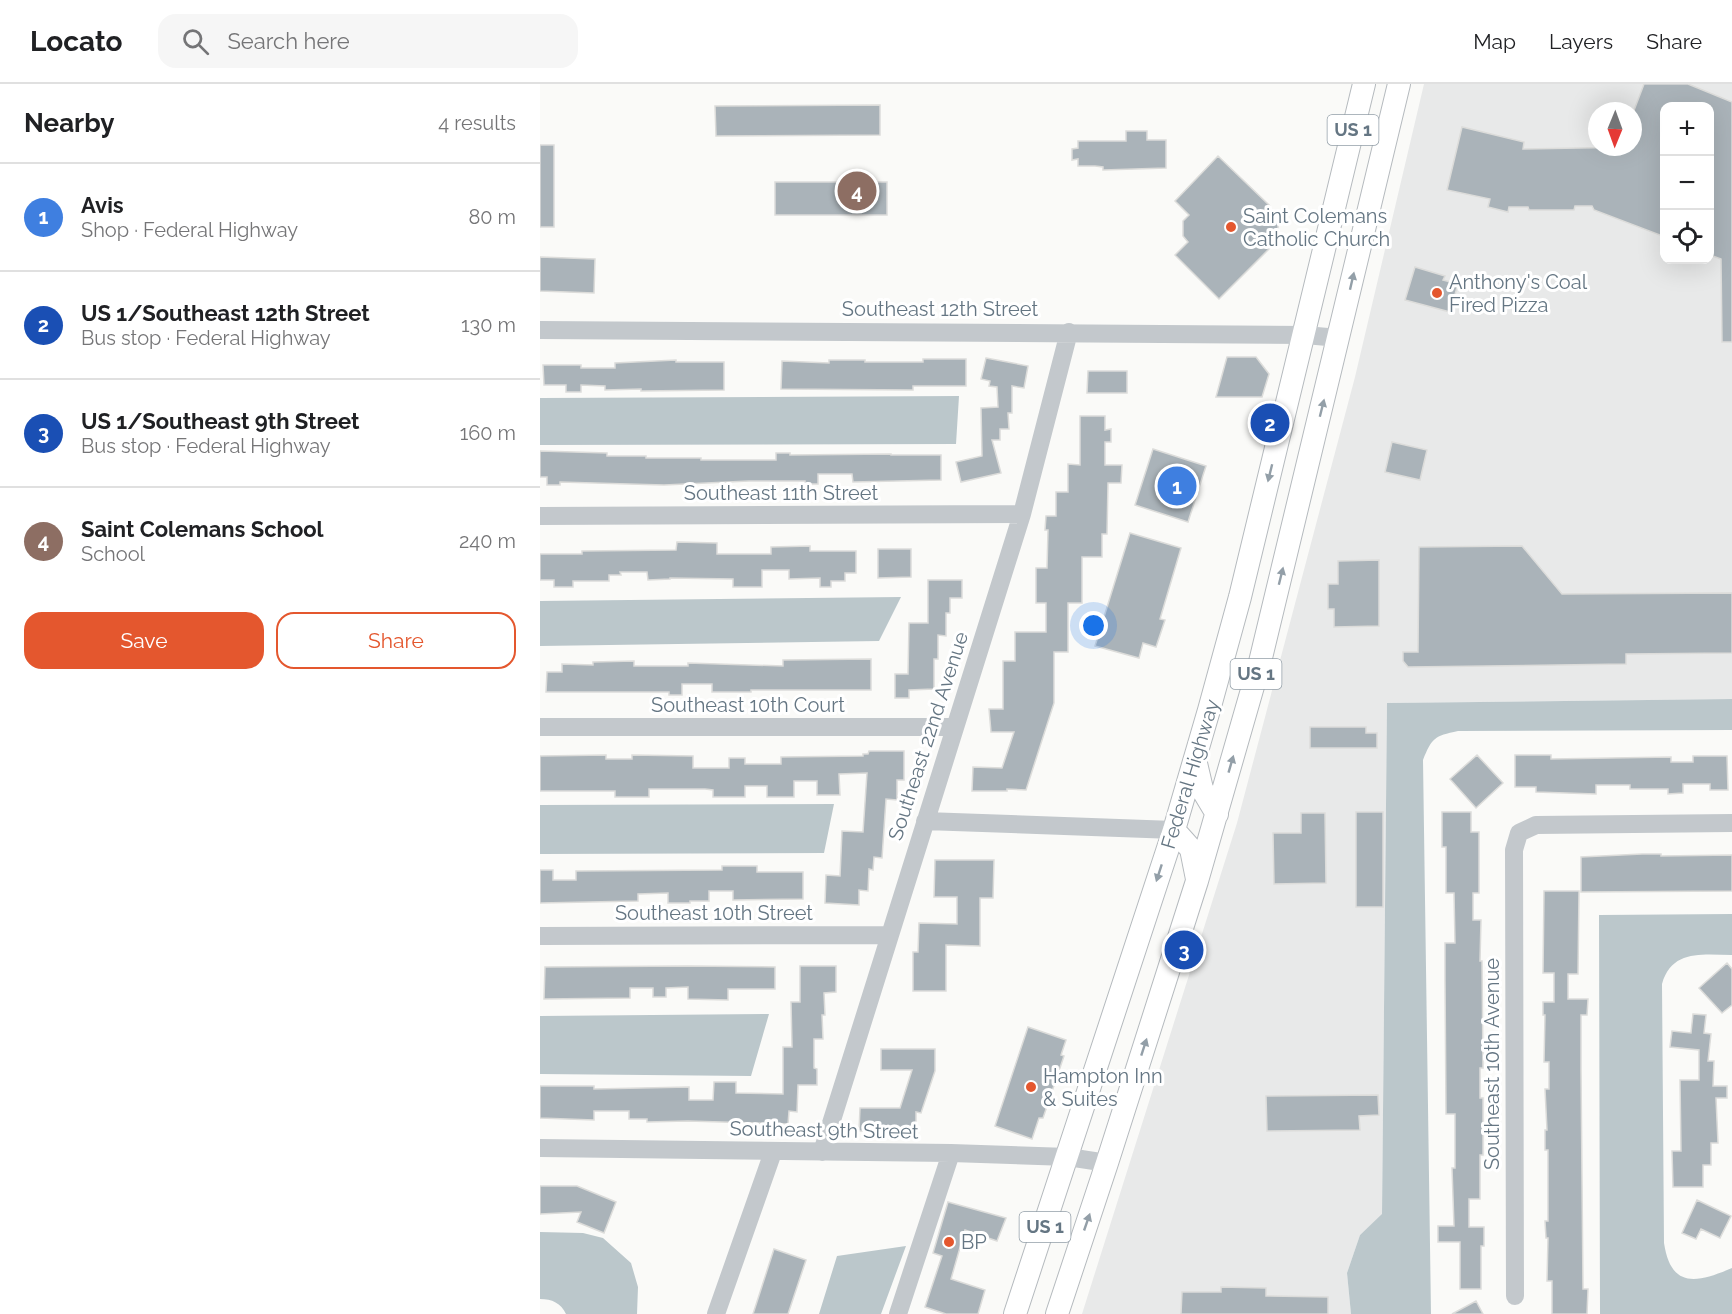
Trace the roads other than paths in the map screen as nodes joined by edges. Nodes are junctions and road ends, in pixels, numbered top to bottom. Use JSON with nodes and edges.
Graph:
{"nodes":[{"id":1,"x":1364,"y":84,"type":"edge"},
{"id":2,"x":1399,"y":84,"type":"edge"},
{"id":3,"x":540,"y":330,"type":"edge"},
{"id":4,"x":1069,"y":332,"type":"junction"},
{"id":5,"x":1305,"y":335,"type":"junction"},
{"id":6,"x":1339,"y":338,"type":"junction"},
{"id":7,"x":1022,"y":514,"type":"junction"},
{"id":8,"x":540,"y":516,"type":"edge"},
{"id":9,"x":540,"y":727,"type":"edge"},
{"id":10,"x":955,"y":727,"type":"junction"},
{"id":11,"x":1195,"y":757,"type":"junction"},
{"id":12,"x":1217,"y":814,"type":"junction"},
{"id":13,"x":925,"y":821,"type":"junction"},
{"id":14,"x":1732,"y":823,"type":"edge"},
{"id":15,"x":1174,"y":830,"type":"junction"},
{"id":16,"x":1197,"y":880,"type":"junction"},
{"id":17,"x":889,"y":935,"type":"junction"},
{"id":18,"x":540,"y":936,"type":"edge"},
{"id":19,"x":540,"y":1148,"type":"edge"},
{"id":20,"x":772,"y":1152,"type":"junction"},
{"id":21,"x":822,"y":1152,"type":"junction"},
{"id":22,"x":951,"y":1154,"type":"junction"},
{"id":23,"x":1068,"y":1157,"type":"junction"},
{"id":24,"x":1107,"y":1163,"type":"junction"},
{"id":25,"x":1515,"y":1296,"type":"dead end"},
{"id":26,"x":716,"y":1314,"type":"edge"},
{"id":27,"x":898,"y":1314,"type":"edge"},
{"id":28,"x":1016,"y":1314,"type":"edge"},
{"id":29,"x":1057,"y":1314,"type":"edge"}],
"edges":[{"from":1,"to":5,"type":"main road","name":"Federal Highway","number":"US 1"},
{"from":6,"to":2,"type":"main road","name":"Federal Highway","number":"US 1","one_way":true},
{"from":3,"to":4,"type":"street","name":"Southeast 12th Street"},
{"from":4,"to":5,"type":"street","name":"Southeast 12th Street"},
{"from":4,"to":7,"type":"street","name":"Southeast 22nd Avenue"},
{"from":5,"to":6,"type":"street","name":"Southeast 12th Street"},
{"from":5,"to":11,"type":"main road","name":"Federal Highway","number":"US 1","one_way":true},
{"from":12,"to":6,"type":"main road","name":"Federal Highway","number":"US 1","one_way":true},
{"from":7,"to":8,"type":"street","name":"Southeast 11th Street"},
{"from":7,"to":10,"type":"street","name":"Southeast 22nd Avenue"},
{"from":9,"to":10,"type":"street","name":"Southeast 10th Court"},
{"from":10,"to":13,"type":"street","name":"Southeast 22nd Avenue"},
{"from":11,"to":12,"type":"main road"},
{"from":11,"to":15,"type":"main road","name":"Federal Highway","number":"US 1"},
{"from":12,"to":16,"type":"main road","name":"Federal Highway","number":"US 1"},
{"from":13,"to":15,"type":"street"},
{"from":13,"to":17,"type":"street","name":"Southeast 22nd Avenue"},
{"from":14,"to":25,"type":"street","name":"Southeast 10th Avenue"},
{"from":15,"to":16,"type":"main road"},
{"from":15,"to":23,"type":"main road","name":"Federal Highway","number":"US 1","one_way":true},
{"from":24,"to":16,"type":"main road","name":"Federal Highway","number":"US 1","one_way":true},
{"from":17,"to":18,"type":"street","name":"Southeast 10th Street"},
{"from":17,"to":21,"type":"street","name":"Southeast 22nd Avenue"},
{"from":19,"to":20,"type":"street","name":"Southeast 9th Street"},
{"from":20,"to":21,"type":"street","name":"Southeast 9th Street"},
{"from":20,"to":26,"type":"street"},
{"from":21,"to":22,"type":"street","name":"Southeast 9th Street"},
{"from":22,"to":23,"type":"street","name":"Southeast 9th Street"},
{"from":22,"to":27,"type":"street"},
{"from":23,"to":24,"type":"street","name":"Southeast 9th Street"},
{"from":23,"to":28,"type":"main road","name":"Federal Highway","number":"US 1"},
{"from":29,"to":24,"type":"main road","name":"Federal Highway","number":"US 1","one_way":true}]}
